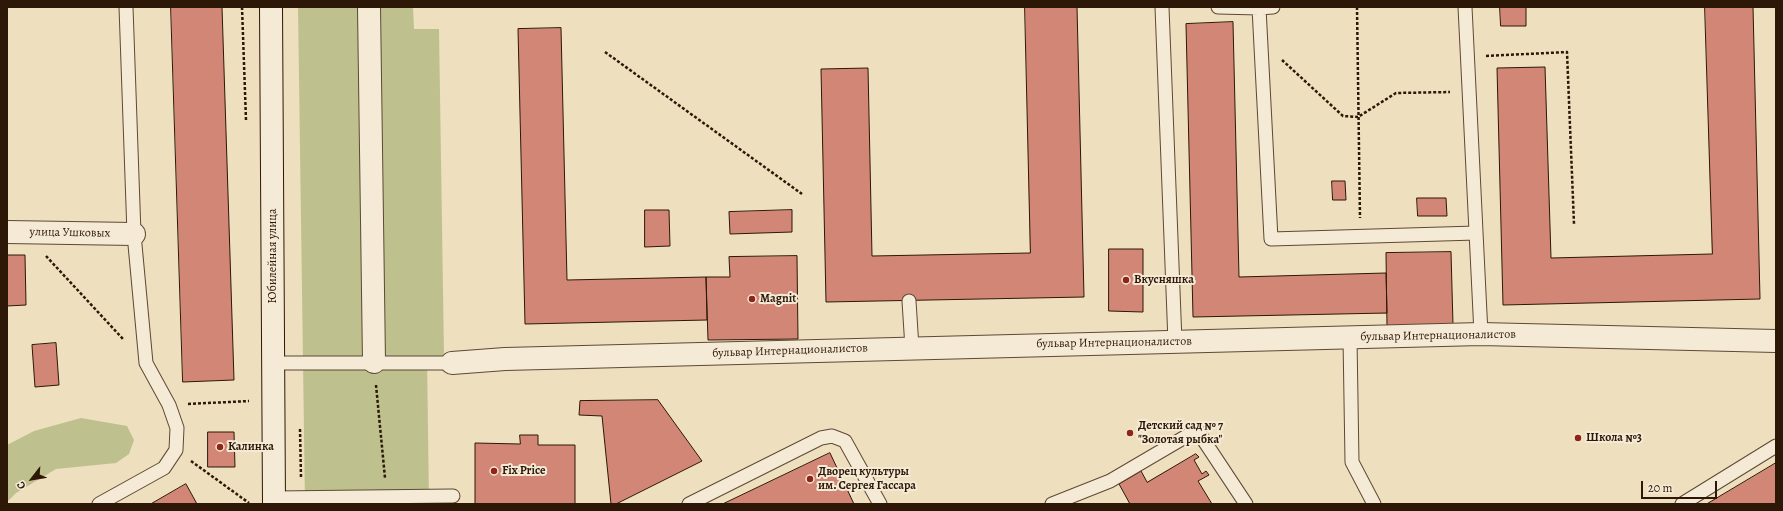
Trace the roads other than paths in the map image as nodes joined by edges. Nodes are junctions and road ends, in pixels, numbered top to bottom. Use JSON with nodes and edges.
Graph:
{"nodes":[{"id":1,"x":126,"y":7,"type":"edge"},
{"id":2,"x":271,"y":7,"type":"edge"},
{"id":3,"x":369,"y":7,"type":"edge"},
{"id":4,"x":1162,"y":7,"type":"edge"},
{"id":5,"x":1218,"y":7,"type":"edge"},
{"id":6,"x":1273,"y":7,"type":"edge"},
{"id":7,"x":1465,"y":7,"type":"edge"},
{"id":8,"x":1258,"y":8,"type":"edge"},
{"id":9,"x":16,"y":232,"type":"edge"},
{"id":10,"x":1476,"y":233,"type":"junction"},
{"id":11,"x":134,"y":234,"type":"junction"},
{"id":12,"x":909,"y":300,"type":"dead end"},
{"id":13,"x":1481,"y":334,"type":"junction"},
{"id":14,"x":1350,"y":338,"type":"junction"},
{"id":15,"x":1776,"y":341,"type":"edge"},
{"id":16,"x":1174,"y":342,"type":"junction"},
{"id":17,"x":912,"y":348,"type":"junction"},
{"id":18,"x":374,"y":362,"type":"junction"},
{"id":19,"x":452,"y":362,"type":"joint"},
{"id":20,"x":273,"y":363,"type":"junction"},
{"id":21,"x":1776,"y":446,"type":"edge"},
{"id":22,"x":453,"y":496,"type":"dead end"},
{"id":23,"x":274,"y":501,"type":"edge"},
{"id":24,"x":100,"y":504,"type":"edge"},
{"id":25,"x":689,"y":504,"type":"edge"},
{"id":26,"x":880,"y":504,"type":"edge"},
{"id":27,"x":1052,"y":504,"type":"edge"},
{"id":28,"x":1246,"y":504,"type":"edge"},
{"id":29,"x":1374,"y":504,"type":"edge"},
{"id":30,"x":1682,"y":504,"type":"edge"}],
"edges":[{"from":1,"to":11,"type":"lane"},
{"from":2,"to":20,"type":"street","name":"Юбилейная улица"},
{"from":3,"to":18,"type":"street"},
{"from":4,"to":16,"type":"lane"},
{"from":5,"to":8,"type":"lane"},
{"from":6,"to":8,"type":"lane"},
{"from":7,"to":10,"type":"lane"},
{"from":8,"to":10,"type":"lane"},
{"from":9,"to":11,"type":"street","name":"улица Ушковых"},
{"from":10,"to":13,"type":"lane"},
{"from":11,"to":24,"type":"lane"},
{"from":12,"to":17,"type":"lane"},
{"from":13,"to":14,"type":"street","name":"бульвар Интернационалистов"},
{"from":13,"to":15,"type":"street","name":"бульвар Интернационалистов"},
{"from":14,"to":16,"type":"street","name":"бульвар Интернационалистов"},
{"from":14,"to":29,"type":"lane"},
{"from":16,"to":17,"type":"street","name":"бульвар Интернационалистов"},
{"from":17,"to":19,"type":"street","name":"бульвар Интернационалистов"},
{"from":18,"to":19,"type":"lane"},
{"from":18,"to":20,"type":"lane"},
{"from":20,"to":23,"type":"street","name":"Юбилейная улица"},
{"from":21,"to":30,"type":"lane"},
{"from":22,"to":23,"type":"lane"},
{"from":25,"to":26,"type":"lane"},
{"from":27,"to":28,"type":"lane"}]}
